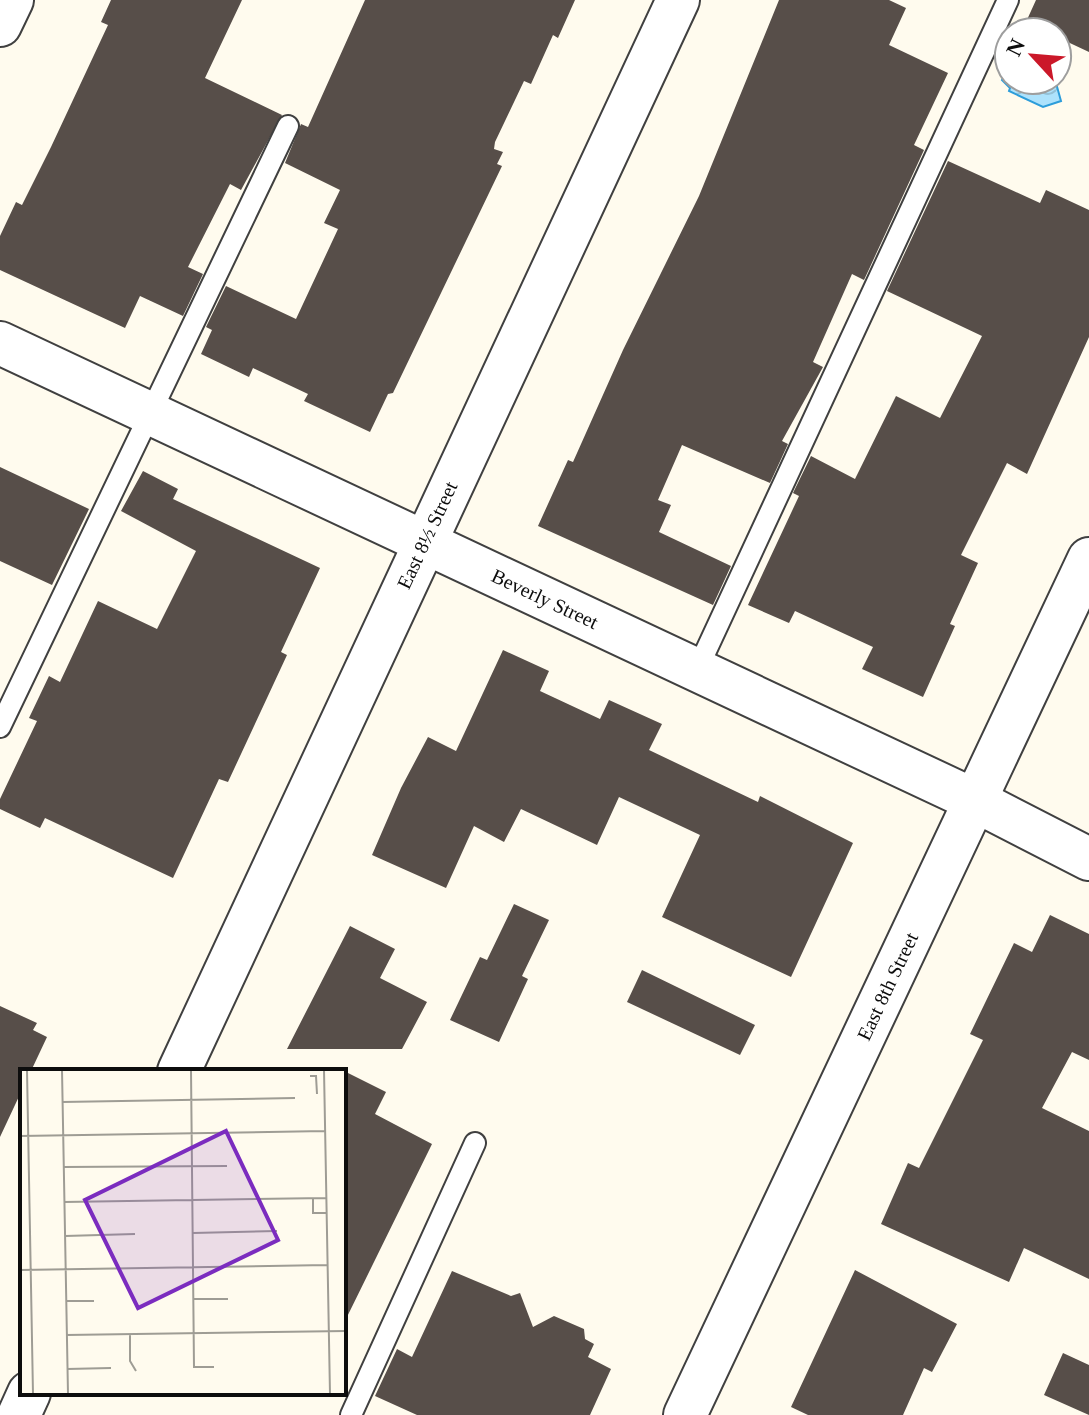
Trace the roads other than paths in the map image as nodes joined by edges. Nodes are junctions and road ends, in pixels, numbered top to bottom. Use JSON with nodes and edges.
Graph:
{"nodes":[{"id":1,"x":12,"y":0,"type":"edge"},
{"id":2,"x":678,"y":0,"type":"edge"},
{"id":3,"x":1008,"y":0,"type":"edge"},
{"id":4,"x":0,"y":25,"type":"edge"},
{"id":5,"x":288,"y":126,"type":"dead end"},
{"id":6,"x":0,"y":343,"type":"edge"},
{"id":7,"x":149,"y":415,"type":"junction"},
{"id":8,"x":424,"y":542,"type":"junction"},
{"id":9,"x":1089,"y":559,"type":"edge"},
{"id":10,"x":697,"y":670,"type":"junction"},
{"id":11,"x":0,"y":727,"type":"edge"},
{"id":12,"x":976,"y":801,"type":"junction"},
{"id":13,"x":1089,"y":859,"type":"edge"},
{"id":14,"x":180,"y":1069,"type":"edge"},
{"id":15,"x":475,"y":1143,"type":"dead end"},
{"id":16,"x":28,"y":1395,"type":"edge"},
{"id":17,"x":19,"y":1415,"type":"edge"},
{"id":18,"x":351,"y":1415,"type":"edge"},
{"id":19,"x":685,"y":1415,"type":"edge"}],
"edges":[{"from":1,"to":4,"type":"street"},
{"from":2,"to":8,"type":"street","name":"East 8½ Street"},
{"from":3,"to":10,"type":"lane"},
{"from":5,"to":7,"type":"lane"},
{"from":6,"to":7,"type":"street","name":"Beverly Street"},
{"from":7,"to":8,"type":"street","name":"Beverly Street"},
{"from":7,"to":11,"type":"lane"},
{"from":8,"to":10,"type":"street","name":"Beverly Street"},
{"from":8,"to":14,"type":"street","name":"East 8½ Street"},
{"from":9,"to":12,"type":"street","name":"East 8th Street"},
{"from":10,"to":12,"type":"street","name":"Beverly Street"},
{"from":12,"to":13,"type":"street","name":"Beverly Street"},
{"from":12,"to":19,"type":"street","name":"East 8th Street"},
{"from":15,"to":18,"type":"lane"},
{"from":16,"to":17,"type":"street"}]}
